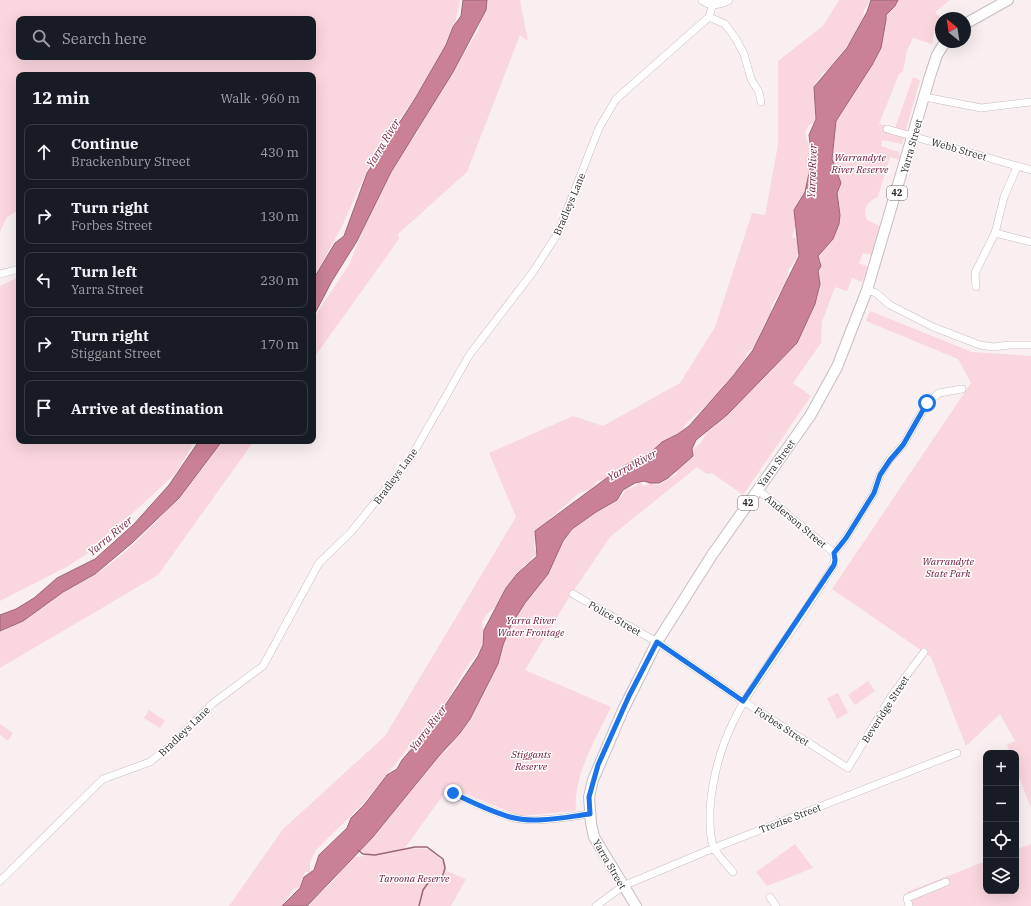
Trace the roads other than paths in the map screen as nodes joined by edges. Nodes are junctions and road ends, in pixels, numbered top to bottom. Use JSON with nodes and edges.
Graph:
{"nodes":[{"id":1,"x":703,"y":0,"type":"edge"},
{"id":2,"x":728,"y":0,"type":"edge"},
{"id":3,"x":1008,"y":0,"type":"edge"},
{"id":4,"x":713,"y":4,"type":"junction"},
{"id":5,"x":709,"y":17,"type":"junction"},
{"id":6,"x":971,"y":21,"type":"edge"},
{"id":7,"x":941,"y":48,"type":"edge"},
{"id":8,"x":925,"y":97,"type":"junction"},
{"id":9,"x":761,"y":102,"type":"dead end"},
{"id":10,"x":1031,"y":102,"type":"edge"},
{"id":11,"x":887,"y":129,"type":"dead end"},
{"id":12,"x":913,"y":136,"type":"junction"},
{"id":13,"x":1017,"y":167,"type":"junction"},
{"id":14,"x":1031,"y":170,"type":"edge"},
{"id":15,"x":995,"y":233,"type":"junction"},
{"id":16,"x":1031,"y":242,"type":"edge"},
{"id":17,"x":16,"y":270,"type":"edge"},
{"id":18,"x":0,"y":274,"type":"edge"},
{"id":19,"x":976,"y":287,"type":"dead end"},
{"id":20,"x":867,"y":290,"type":"junction"},
{"id":21,"x":1031,"y":345,"type":"edge"},
{"id":22,"x":962,"y":389,"type":"dead end"},
{"id":23,"x":757,"y":490,"type":"junction"},
{"id":24,"x":834,"y":553,"type":"junction"},
{"id":25,"x":573,"y":594,"type":"dead end"},
{"id":26,"x":657,"y":642,"type":"junction"},
{"id":27,"x":924,"y":652,"type":"dead end"},
{"id":28,"x":743,"y":701,"type":"junction"},
{"id":29,"x":757,"y":710,"type":"junction"},
{"id":30,"x":736,"y":716,"type":"junction"},
{"id":31,"x":957,"y":753,"type":"dead end"},
{"id":32,"x":848,"y":768,"type":"joint"},
{"id":33,"x":453,"y":793,"type":"dead end"},
{"id":34,"x":590,"y":814,"type":"junction"},
{"id":35,"x":714,"y":848,"type":"junction"},
{"id":36,"x":733,"y":872,"type":"dead end"},
{"id":37,"x":0,"y":881,"type":"edge"},
{"id":38,"x":946,"y":882,"type":"dead end"},
{"id":39,"x":623,"y":886,"type":"junction"},
{"id":40,"x":770,"y":897,"type":"dead end"},
{"id":41,"x":596,"y":906,"type":"edge"},
{"id":42,"x":636,"y":906,"type":"edge"},
{"id":43,"x":776,"y":906,"type":"edge"},
{"id":44,"x":909,"y":906,"type":"edge"}],
"edges":[{"from":1,"to":4,"type":"main road"},
{"from":2,"to":4,"type":"main road"},
{"from":3,"to":6,"type":"main road"},
{"from":4,"to":5,"type":"street"},
{"from":5,"to":9,"type":"street"},
{"from":5,"to":37,"type":"street","name":"Bradleys Lane"},
{"from":7,"to":8,"type":"main road","name":"Yarra Street","number":"42"},
{"from":8,"to":10,"type":"street"},
{"from":8,"to":12,"type":"main road","name":"Yarra Street","number":"42"},
{"from":11,"to":12,"type":"street","name":"Webb Street"},
{"from":12,"to":13,"type":"street","name":"Webb Street"},
{"from":12,"to":20,"type":"main road","name":"Yarra Street","number":"42"},
{"from":13,"to":14,"type":"street","name":"Webb Street"},
{"from":13,"to":15,"type":"street"},
{"from":15,"to":16,"type":"street"},
{"from":15,"to":19,"type":"street"},
{"from":17,"to":18,"type":"street"},
{"from":20,"to":21,"type":"street"},
{"from":20,"to":23,"type":"main road","name":"Yarra Street","number":"42"},
{"from":22,"to":24,"type":"street"},
{"from":23,"to":24,"type":"street","name":"Anderson Street"},
{"from":23,"to":26,"type":"main road","name":"Yarra Street","number":"42"},
{"from":24,"to":28,"type":"street"},
{"from":25,"to":26,"type":"street","name":"Police Street"},
{"from":26,"to":28,"type":"street","name":"Forbes Street"},
{"from":26,"to":34,"type":"main road","name":"Yarra Street","number":"42"},
{"from":27,"to":32,"type":"street","name":"Beveridge Street"},
{"from":28,"to":29,"type":"street","name":"Forbes Street"},
{"from":28,"to":30,"type":"street"},
{"from":29,"to":30,"type":"street"},
{"from":29,"to":32,"type":"street","name":"Forbes Street"},
{"from":30,"to":35,"type":"street"},
{"from":31,"to":35,"type":"street","name":"Trezise Street"},
{"from":33,"to":34,"type":"street"},
{"from":34,"to":39,"type":"main road","name":"Yarra Street","number":"42"},
{"from":35,"to":36,"type":"street"},
{"from":35,"to":39,"type":"street","name":"Trezise Street"},
{"from":38,"to":44,"type":"street"},
{"from":39,"to":41,"type":"street","name":"Trezise Street"},
{"from":39,"to":42,"type":"main road","name":"Yarra Street","number":"42"},
{"from":40,"to":43,"type":"street"}]}
